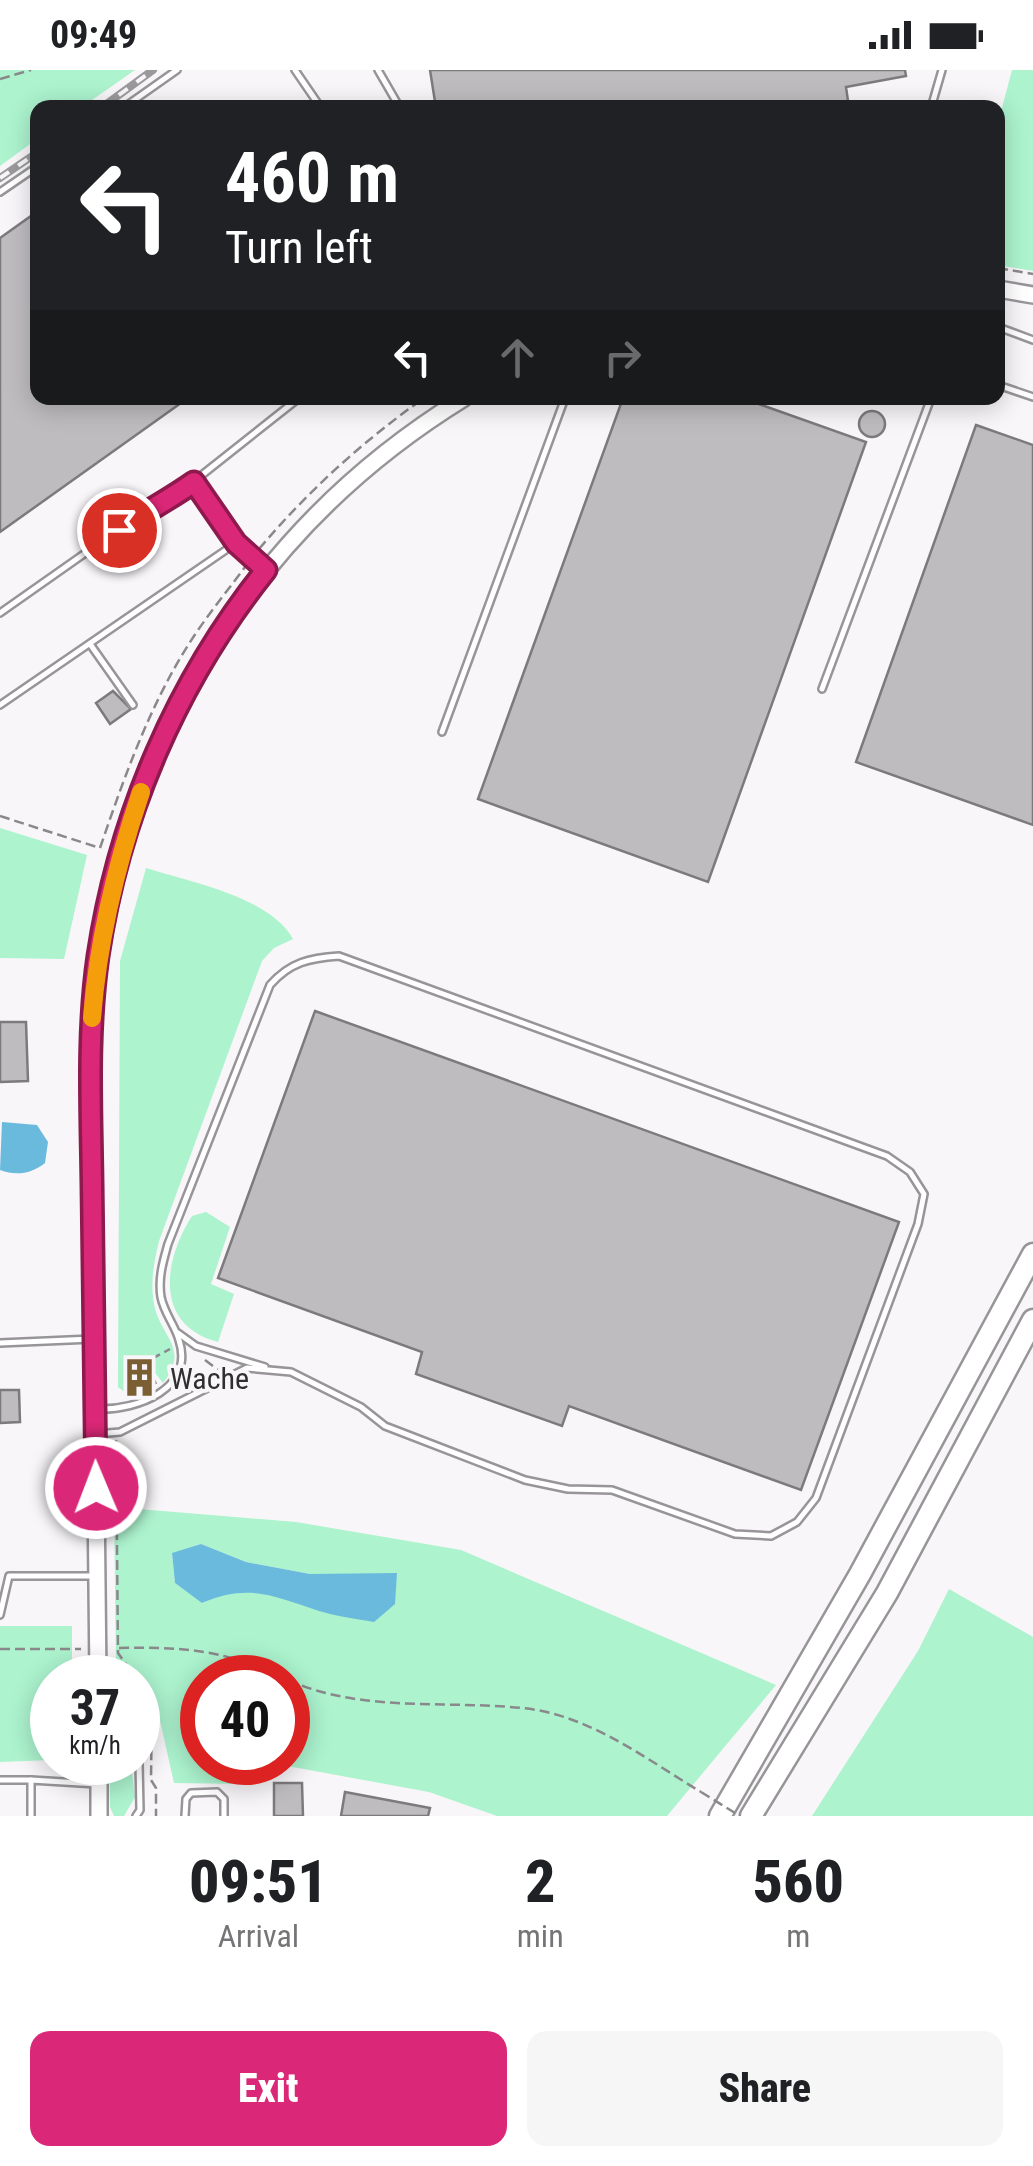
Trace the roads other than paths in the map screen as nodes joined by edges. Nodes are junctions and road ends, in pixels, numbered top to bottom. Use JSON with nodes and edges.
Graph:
{"nodes":[{"id":1,"x":177,"y":70,"type":"edge"},
{"id":2,"x":295,"y":70,"type":"edge"},
{"id":3,"x":378,"y":70,"type":"edge"},
{"id":4,"x":942,"y":70,"type":"edge"},
{"id":5,"x":134,"y":100,"type":"edge"},
{"id":6,"x":316,"y":100,"type":"edge"},
{"id":7,"x":395,"y":100,"type":"edge"},
{"id":8,"x":933,"y":100,"type":"edge"},
{"id":9,"x":30,"y":171,"type":"edge"},
{"id":10,"x":0,"y":192,"type":"edge"},
{"id":11,"x":1005,"y":290,"type":"edge"},
{"id":12,"x":1033,"y":296,"type":"edge"},
{"id":13,"x":1005,"y":330,"type":"edge"},
{"id":14,"x":1033,"y":340,"type":"edge"},
{"id":15,"x":1005,"y":386,"type":"edge"},
{"id":16,"x":1033,"y":396,"type":"edge"},
{"id":17,"x":290,"y":405,"type":"edge"},
{"id":18,"x":454,"y":405,"type":"edge"},
{"id":19,"x":563,"y":405,"type":"edge"},
{"id":20,"x":928,"y":405,"type":"edge"},
{"id":21,"x":194,"y":482,"type":"junction"},
{"id":22,"x":236,"y":543,"type":"junction"},
{"id":23,"x":266,"y":570,"type":"junction"},
{"id":24,"x":0,"y":612,"type":"edge"},
{"id":25,"x":90,"y":644,"type":"junction"},
{"id":26,"x":822,"y":689,"type":"dead end"},
{"id":27,"x":0,"y":704,"type":"edge"},
{"id":28,"x":132,"y":705,"type":"dead end"},
{"id":29,"x":442,"y":732,"type":"dead end"},
{"id":30,"x":1033,"y":1254,"type":"edge"},
{"id":31,"x":1033,"y":1320,"type":"edge"},
{"id":32,"x":176,"y":1331,"type":"junction"},
{"id":33,"x":95,"y":1339,"type":"junction"},
{"id":34,"x":0,"y":1343,"type":"edge"},
{"id":35,"x":269,"y":1368,"type":"junction"},
{"id":36,"x":96,"y":1409,"type":"junction"},
{"id":37,"x":96,"y":1434,"type":"junction"},
{"id":38,"x":97,"y":1576,"type":"junction"},
{"id":39,"x":0,"y":1614,"type":"edge"},
{"id":40,"x":97,"y":1655,"type":"edge"},
{"id":41,"x":0,"y":1780,"type":"edge"},
{"id":42,"x":30,"y":1780,"type":"edge"},
{"id":43,"x":30,"y":1785,"type":"edge"},
{"id":44,"x":99,"y":1785,"type":"edge"},
{"id":45,"x":139,"y":1785,"type":"edge"},
{"id":46,"x":31,"y":1816,"type":"edge"},
{"id":47,"x":99,"y":1816,"type":"edge"},
{"id":48,"x":136,"y":1816,"type":"edge"},
{"id":49,"x":185,"y":1816,"type":"edge"},
{"id":50,"x":224,"y":1816,"type":"edge"},
{"id":51,"x":720,"y":1816,"type":"edge"},
{"id":52,"x":750,"y":1816,"type":"edge"}],
"edges":[{"from":1,"to":5,"type":"lane"},
{"from":2,"to":6,"type":"lane"},
{"from":3,"to":7,"type":"lane"},
{"from":4,"to":8,"type":"lane"},
{"from":9,"to":10,"type":"lane"},
{"from":11,"to":12,"type":"street"},
{"from":13,"to":14,"type":"lane"},
{"from":15,"to":16,"type":"lane"},
{"from":17,"to":21,"type":"lane"},
{"from":18,"to":23,"type":"street"},
{"from":19,"to":29,"type":"lane"},
{"from":20,"to":26,"type":"lane"},
{"from":21,"to":22,"type":"lane"},
{"from":21,"to":24,"type":"lane"},
{"from":22,"to":23,"type":"lane"},
{"from":22,"to":25,"type":"lane"},
{"from":23,"to":33,"type":"street"},
{"from":25,"to":27,"type":"lane"},
{"from":25,"to":28,"type":"lane"},
{"from":30,"to":51,"type":"highway"},
{"from":31,"to":52,"type":"highway"},
{"from":32,"to":35,"type":"lane"},
{"from":32,"to":35,"type":"lane"},
{"from":32,"to":36,"type":"lane"},
{"from":33,"to":34,"type":"lane"},
{"from":33,"to":36,"type":"street"},
{"from":35,"to":37,"type":"lane"},
{"from":36,"to":37,"type":"street"},
{"from":37,"to":38,"type":"street"},
{"from":38,"to":39,"type":"lane"},
{"from":38,"to":40,"type":"street"},
{"from":41,"to":42,"type":"lane"},
{"from":43,"to":46,"type":"lane"},
{"from":44,"to":47,"type":"street"},
{"from":45,"to":48,"type":"lane"},
{"from":49,"to":50,"type":"lane"}]}
